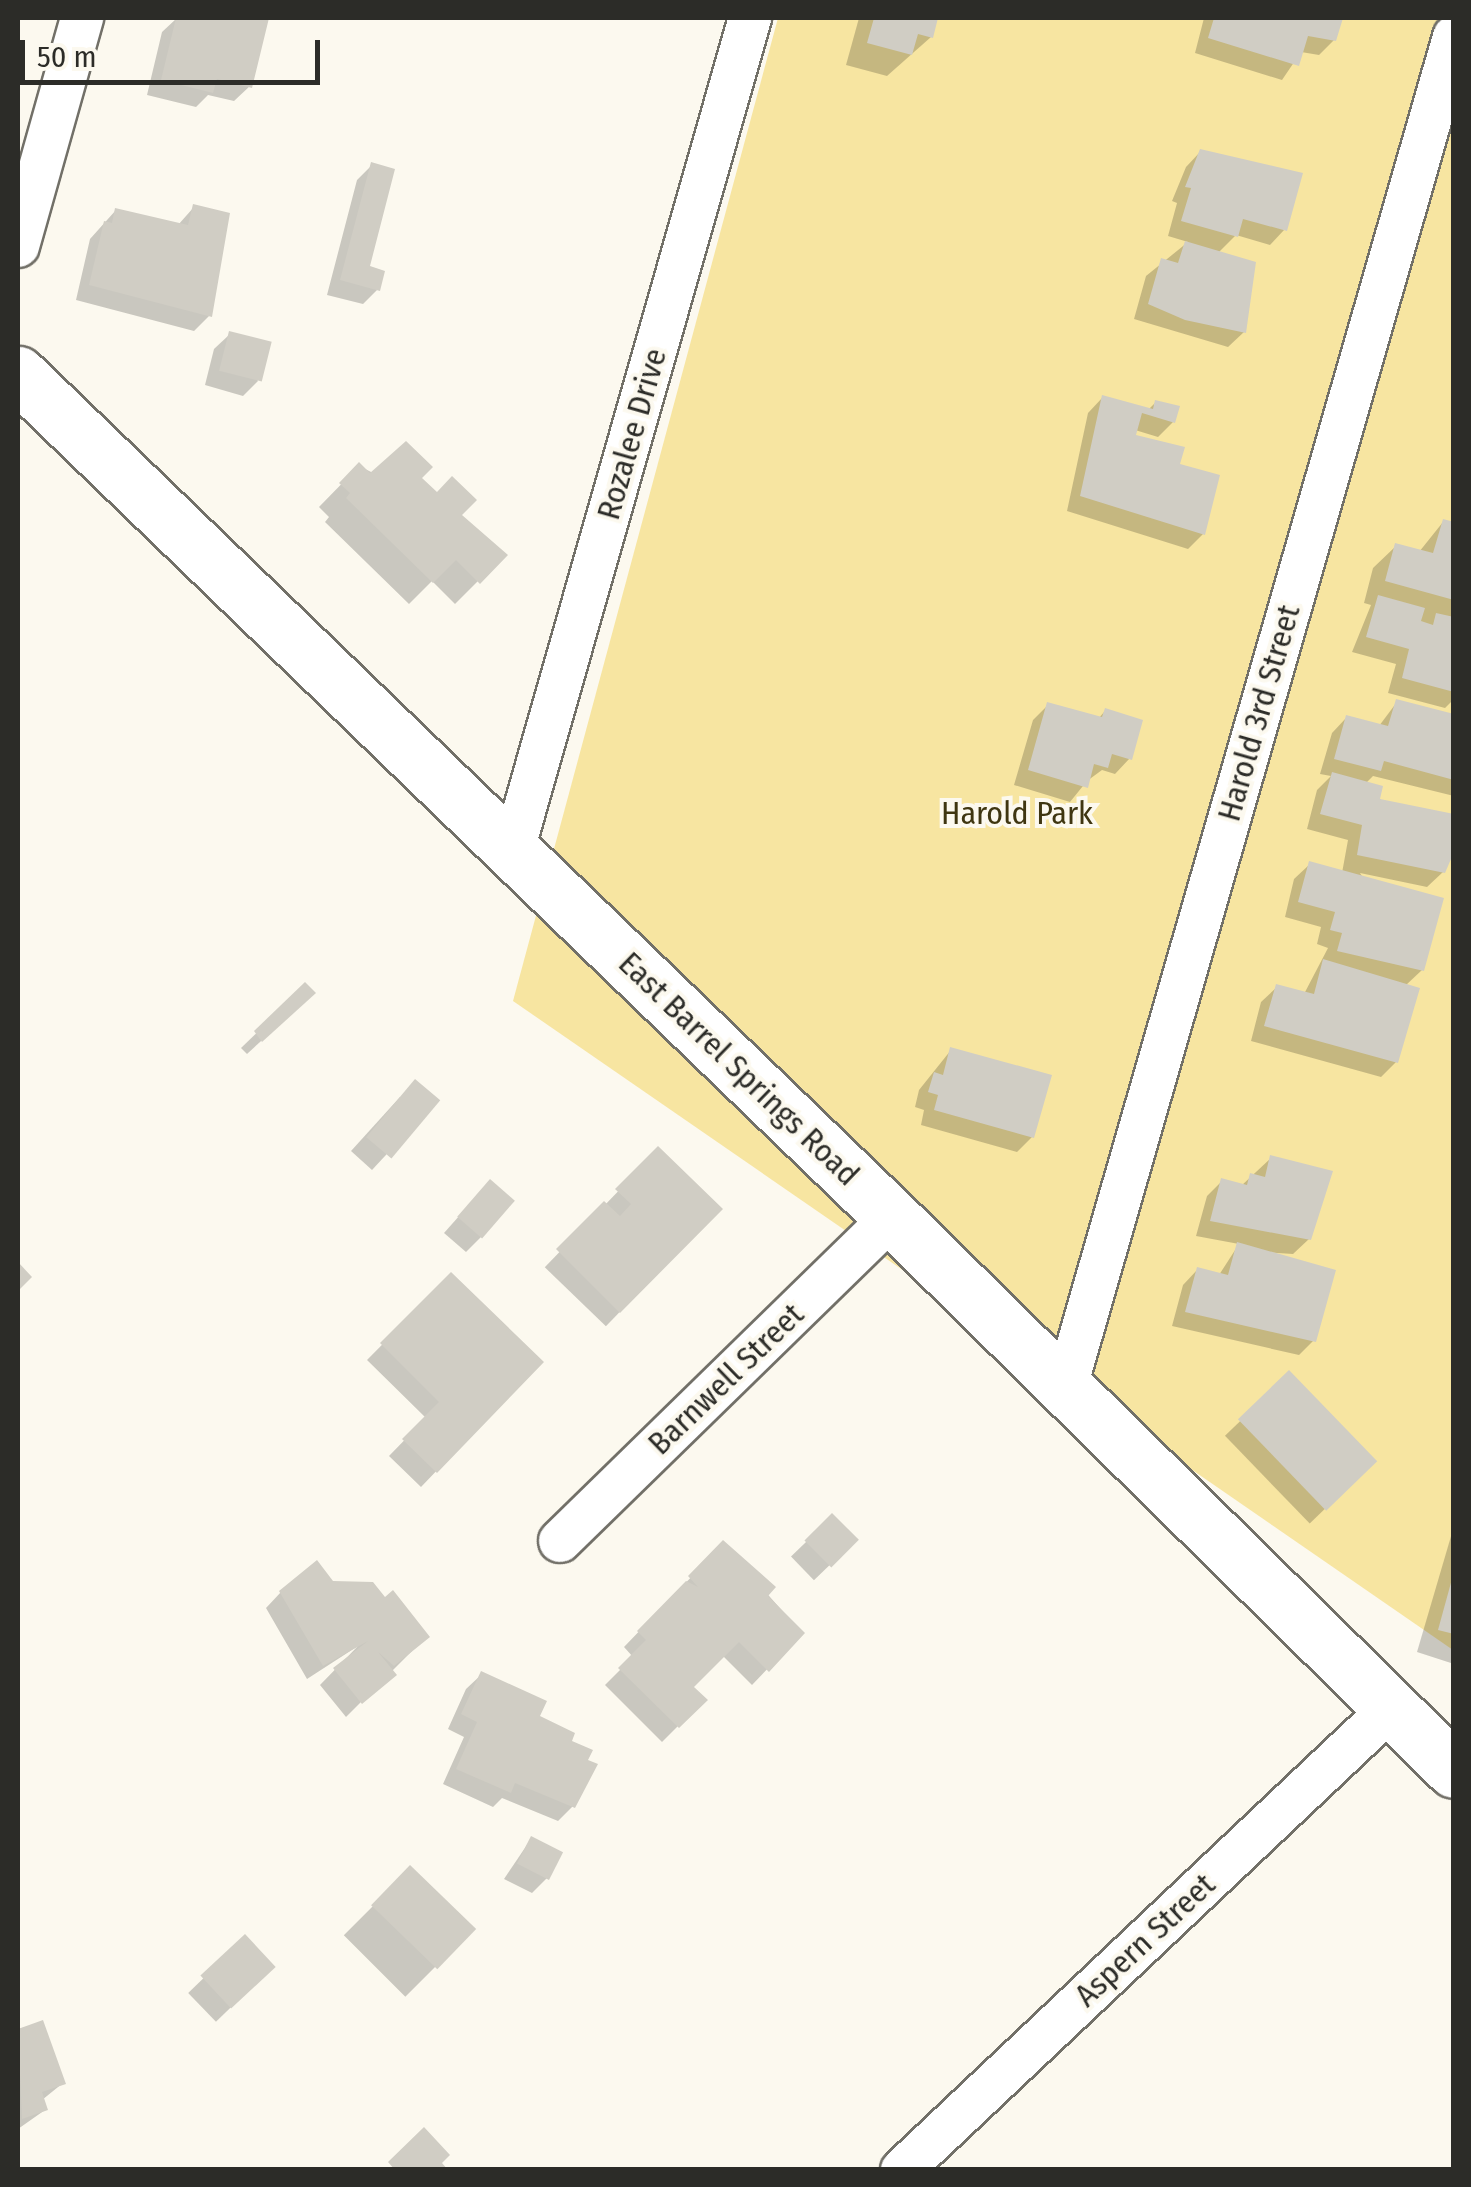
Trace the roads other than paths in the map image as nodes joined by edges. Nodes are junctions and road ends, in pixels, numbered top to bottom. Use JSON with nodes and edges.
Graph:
{"nodes":[{"id":1,"x":82,"y":18,"type":"edge"},
{"id":2,"x":750,"y":18,"type":"edge"},
{"id":3,"x":1454,"y":37,"type":"edge"},
{"id":4,"x":18,"y":246,"type":"edge"},
{"id":5,"x":18,"y":374,"type":"edge"},
{"id":6,"x":513,"y":850,"type":"junction"},
{"id":7,"x":892,"y":1217,"type":"junction"},
{"id":8,"x":1065,"y":1390,"type":"junction"},
{"id":9,"x":560,"y":1541,"type":"dead end"},
{"id":10,"x":1388,"y":1710,"type":"junction"},
{"id":11,"x":1454,"y":1770,"type":"edge"},
{"id":12,"x":902,"y":2170,"type":"edge"}],
"edges":[{"from":1,"to":4,"type":"street"},
{"from":2,"to":6,"type":"street","name":"Rozalee Drive"},
{"from":3,"to":8,"type":"street","name":"Harold 3rd Street"},
{"from":5,"to":6,"type":"street","name":"East Barrel Springs Road"},
{"from":6,"to":7,"type":"street","name":"East Barrel Springs Road"},
{"from":7,"to":8,"type":"street","name":"East Barrel Springs Road"},
{"from":7,"to":9,"type":"street","name":"Barnwell Street"},
{"from":8,"to":10,"type":"street","name":"East Barrel Springs Road"},
{"from":10,"to":11,"type":"street","name":"East Barrel Springs Road"},
{"from":10,"to":12,"type":"street","name":"Aspern Street"}]}
